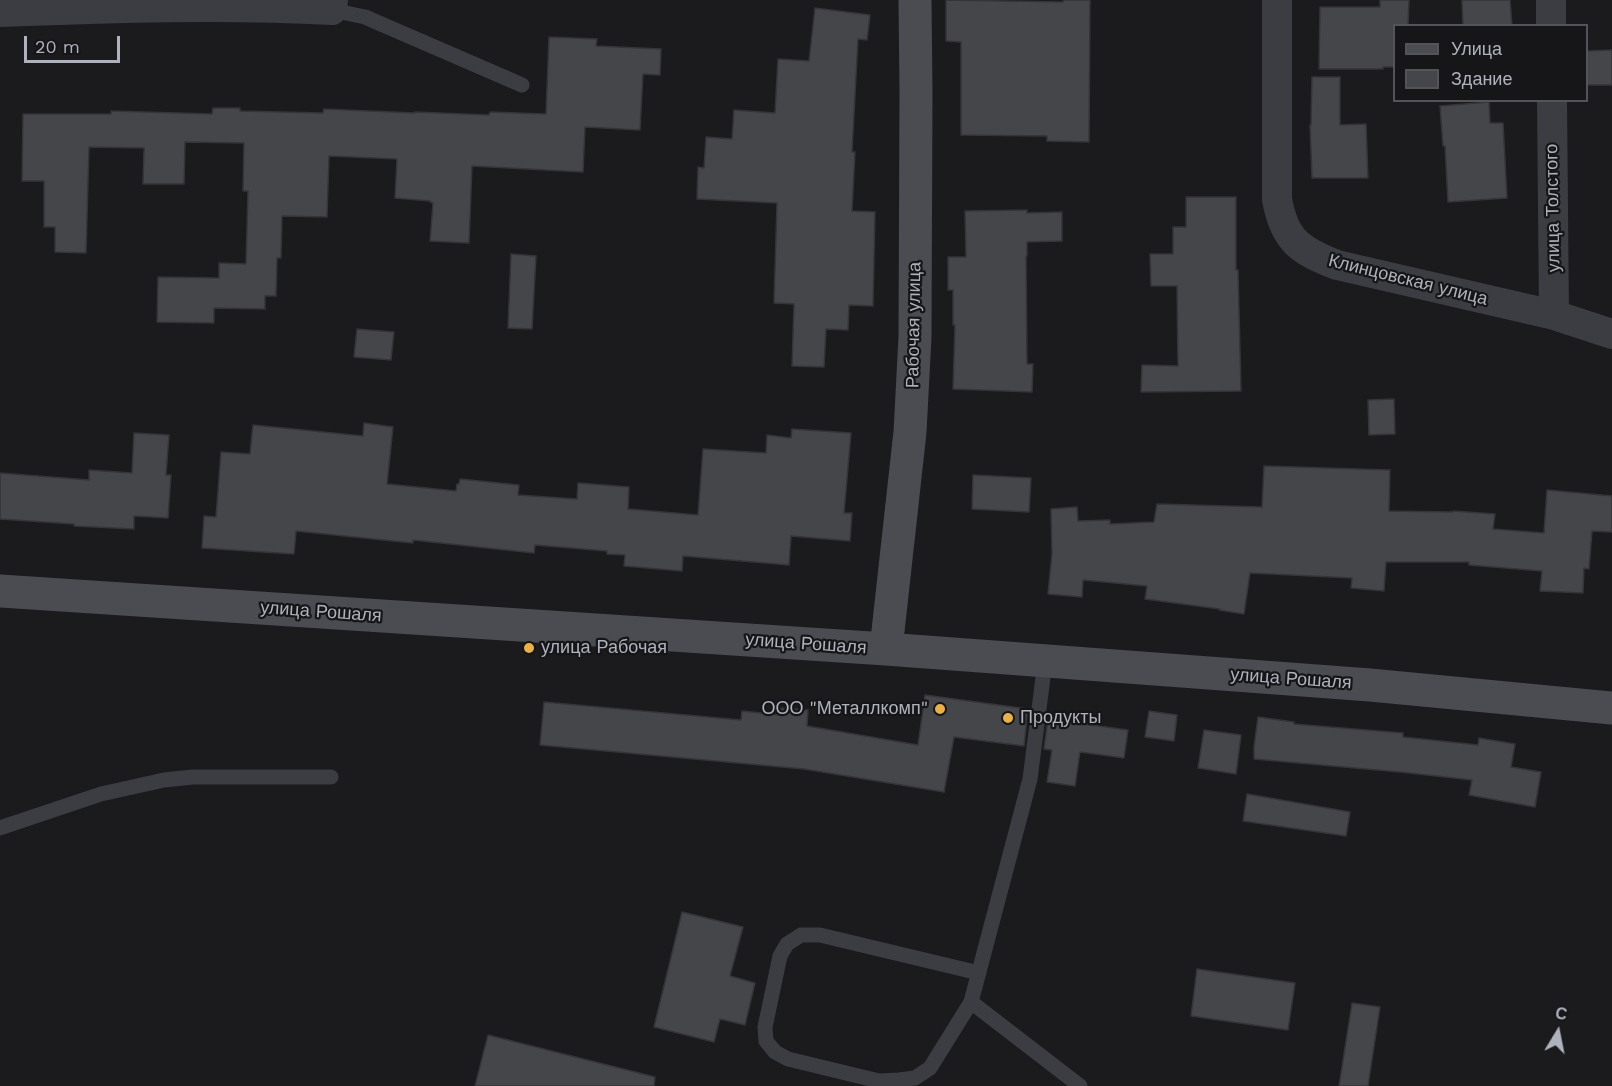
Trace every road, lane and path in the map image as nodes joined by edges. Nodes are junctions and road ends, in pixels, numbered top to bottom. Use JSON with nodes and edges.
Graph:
{"nodes":[{"id":1,"x":915,"y":0,"type":"edge"},
{"id":2,"x":1277,"y":0,"type":"edge"},
{"id":3,"x":1551,"y":0,"type":"edge"},
{"id":4,"x":62,"y":5,"type":"edge"},
{"id":5,"x":332,"y":5,"type":"edge"},
{"id":6,"x":0,"y":12,"type":"edge"},
{"id":7,"x":1551,"y":24,"type":"edge"},
{"id":8,"x":522,"y":85,"type":"dead end"},
{"id":9,"x":1552,"y":102,"type":"edge"},
{"id":10,"x":1554,"y":315,"type":"junction"},
{"id":11,"x":1612,"y":334,"type":"edge"},
{"id":12,"x":0,"y":591,"type":"edge"},
{"id":13,"x":886,"y":649,"type":"junction"},
{"id":14,"x":1045,"y":662,"type":"junction"},
{"id":15,"x":1612,"y":708,"type":"edge"},
{"id":16,"x":331,"y":777,"type":"dead end"},
{"id":17,"x":0,"y":828,"type":"edge"},
{"id":18,"x":979,"y":973,"type":"junction"},
{"id":19,"x":972,"y":1002,"type":"junction"},
{"id":20,"x":1080,"y":1086,"type":"edge"}],
"edges":[{"from":1,"to":13,"type":"main road","name":"Рабочая улица"},
{"from":2,"to":10,"type":"street","name":"Клинцовская улица"},
{"from":3,"to":7,"type":"street"},
{"from":4,"to":5,"type":"street"},
{"from":4,"to":6,"type":"street"},
{"from":5,"to":8,"type":"lane"},
{"from":9,"to":10,"type":"street","name":"улица Толстого"},
{"from":10,"to":11,"type":"street","name":"Клинцовская улица"},
{"from":12,"to":13,"type":"main road","name":"улица Рошаля"},
{"from":13,"to":14,"type":"main road","name":"улица Рошаля"},
{"from":14,"to":15,"type":"main road","name":"улица Рошаля"},
{"from":14,"to":18,"type":"lane"},
{"from":16,"to":17,"type":"lane"},
{"from":18,"to":19,"type":"lane"},
{"from":18,"to":19,"type":"lane"},
{"from":19,"to":20,"type":"lane"}]}
